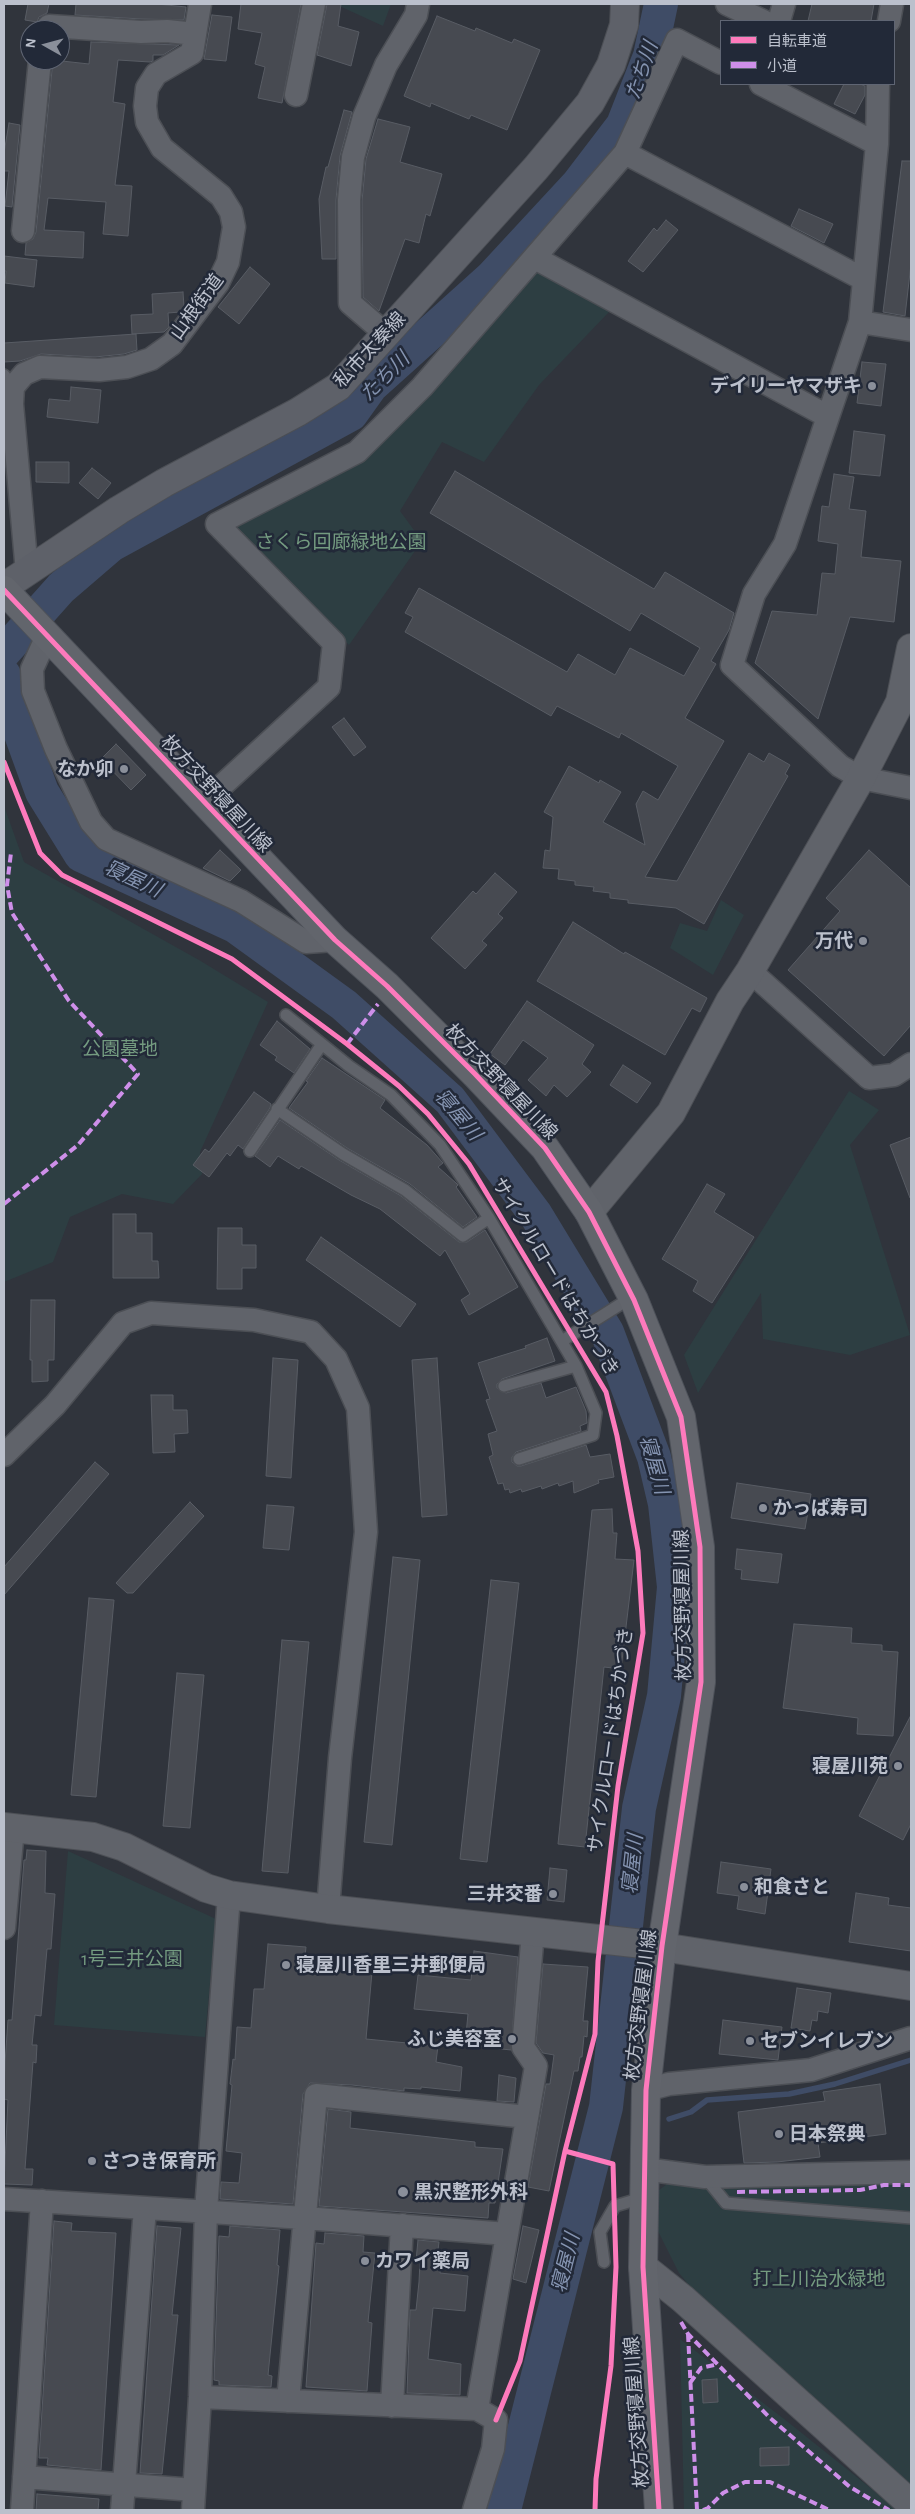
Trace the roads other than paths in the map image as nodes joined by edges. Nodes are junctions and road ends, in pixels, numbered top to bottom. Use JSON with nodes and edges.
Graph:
{"nodes":[{"id":1,"x":200,"y":4,"type":"edge"},
{"id":2,"x":314,"y":4,"type":"edge"},
{"id":3,"x":418,"y":4,"type":"edge"},
{"id":4,"x":625,"y":4,"type":"edge"},
{"id":5,"x":728,"y":4,"type":"edge"},
{"id":6,"x":784,"y":4,"type":"edge"},
{"id":7,"x":892,"y":4,"type":"edge"},
{"id":8,"x":761,"y":20,"type":"edge"},
{"id":9,"x":779,"y":20,"type":"edge"},
{"id":10,"x":889,"y":20,"type":"edge"},
{"id":11,"x":70,"y":27,"type":"edge"},
{"id":12,"x":195,"y":34,"type":"junction"},
{"id":13,"x":720,"y":62,"type":"edge"},
{"id":14,"x":39,"y":70,"type":"edge"},
{"id":15,"x":763,"y":85,"type":"edge"},
{"id":16,"x":878,"y":85,"type":"edge"},
{"id":17,"x":296,"y":95,"type":"dead end"},
{"id":18,"x":877,"y":144,"type":"junction"},
{"id":19,"x":624,"y":153,"type":"junction"},
{"id":20,"x":23,"y":231,"type":"dead end"},
{"id":21,"x":535,"y":258,"type":"junction"},
{"id":22,"x":863,"y":279,"type":"junction"},
{"id":23,"x":860,"y":322,"type":"junction"},
{"id":24,"x":911,"y":330,"type":"edge"},
{"id":25,"x":386,"y":334,"type":"junction"},
{"id":26,"x":8,"y":381,"type":"edge"},
{"id":27,"x":827,"y":416,"type":"junction"},
{"id":28,"x":27,"y":572,"type":"junction"},
{"id":29,"x":8,"y":594,"type":"edge"},
{"id":30,"x":46,"y":634,"type":"junction"},
{"id":31,"x":911,"y":648,"type":"edge"},
{"id":32,"x":861,"y":778,"type":"junction"},
{"id":33,"x":911,"y":788,"type":"edge"},
{"id":34,"x":203,"y":803,"type":"junction"},
{"id":35,"x":335,"y":940,"type":"junction"},
{"id":36,"x":750,"y":972,"type":"junction"},
{"id":37,"x":286,"y":1015,"type":"dead end"},
{"id":38,"x":322,"y":1044,"type":"junction"},
{"id":39,"x":911,"y":1064,"type":"edge"},
{"id":40,"x":277,"y":1109,"type":"junction"},
{"id":41,"x":250,"y":1151,"type":"dead end"},
{"id":42,"x":589,"y":1212,"type":"junction"},
{"id":43,"x":489,"y":1218,"type":"junction"},
{"id":44,"x":621,"y":1303,"type":"junction"},
{"id":45,"x":562,"y":1341,"type":"junction"},
{"id":46,"x":576,"y":1366,"type":"junction"},
{"id":47,"x":504,"y":1386,"type":"dead end"},
{"id":48,"x":4,"y":1455,"type":"edge"},
{"id":49,"x":519,"y":1459,"type":"dead end"},
{"id":50,"x":9,"y":1828,"type":"edge"},
{"id":51,"x":229,"y":1895,"type":"junction"},
{"id":52,"x":328,"y":1909,"type":"junction"},
{"id":53,"x":4,"y":1928,"type":"edge"},
{"id":54,"x":533,"y":1932,"type":"junction"},
{"id":55,"x":652,"y":1945,"type":"junction"},
{"id":56,"x":911,"y":1986,"type":"edge"},
{"id":57,"x":911,"y":2038,"type":"edge"},
{"id":58,"x":646,"y":2090,"type":"junction"},
{"id":59,"x":526,"y":2117,"type":"junction"},
{"id":60,"x":644,"y":2169,"type":"junction"},
{"id":61,"x":911,"y":2172,"type":"edge"},
{"id":62,"x":705,"y":2177,"type":"junction"},
{"id":63,"x":642,"y":2198,"type":"junction"},
{"id":64,"x":4,"y":2199,"type":"edge"},
{"id":65,"x":42,"y":2201,"type":"junction"},
{"id":66,"x":145,"y":2208,"type":"junction"},
{"id":67,"x":206,"y":2211,"type":"junction"},
{"id":68,"x":305,"y":2218,"type":"junction"},
{"id":69,"x":911,"y":2218,"type":"edge"},
{"id":70,"x":402,"y":2225,"type":"junction"},
{"id":71,"x":507,"y":2234,"type":"junction"},
{"id":72,"x":604,"y":2262,"type":"dead end"},
{"id":73,"x":643,"y":2267,"type":"junction"},
{"id":74,"x":200,"y":2397,"type":"junction"},
{"id":75,"x":288,"y":2401,"type":"junction"},
{"id":76,"x":392,"y":2406,"type":"junction"},
{"id":77,"x":478,"y":2409,"type":"junction"},
{"id":78,"x":24,"y":2477,"type":"junction"},
{"id":79,"x":124,"y":2484,"type":"junction"},
{"id":80,"x":193,"y":2500,"type":"edge"},
{"id":81,"x":911,"y":2504,"type":"edge"},
{"id":82,"x":22,"y":2510,"type":"edge"},
{"id":83,"x":122,"y":2510,"type":"edge"},
{"id":84,"x":474,"y":2510,"type":"edge"},
{"id":85,"x":659,"y":2510,"type":"edge"}],
"edges":[{"from":1,"to":12,"type":"street","name":"山根街道"},
{"from":2,"to":17,"type":"street"},
{"from":3,"to":25,"type":"street"},
{"from":4,"to":25,"type":"main road","name":"私市太秦線"},
{"from":5,"to":8,"type":"street"},
{"from":6,"to":9,"type":"street"},
{"from":7,"to":10,"type":"street"},
{"from":11,"to":12,"type":"street"},
{"from":12,"to":26,"type":"street","name":"山根街道"},
{"from":13,"to":19,"type":"street"},
{"from":14,"to":20,"type":"street"},
{"from":15,"to":18,"type":"street"},
{"from":16,"to":18,"type":"street"},
{"from":18,"to":22,"type":"street"},
{"from":19,"to":21,"type":"street"},
{"from":19,"to":22,"type":"street"},
{"from":21,"to":27,"type":"street"},
{"from":21,"to":34,"type":"street"},
{"from":22,"to":23,"type":"street"},
{"from":23,"to":24,"type":"street"},
{"from":23,"to":27,"type":"street"},
{"from":25,"to":28,"type":"main road","name":"私市太秦線"},
{"from":26,"to":28,"type":"street","name":"山根街道"},
{"from":27,"to":32,"type":"street"},
{"from":28,"to":29,"type":"main road","name":"私市太秦線"},
{"from":29,"to":30,"type":"main road","name":"枚方交野寝屋川線"},
{"from":30,"to":34,"type":"main road","name":"枚方交野寝屋川線"},
{"from":30,"to":35,"type":"street"},
{"from":31,"to":32,"type":"street"},
{"from":32,"to":33,"type":"street"},
{"from":32,"to":36,"type":"street"},
{"from":34,"to":35,"type":"main road","name":"枚方交野寝屋川線"},
{"from":35,"to":42,"type":"main road","name":"枚方交野寝屋川線"},
{"from":36,"to":39,"type":"street"},
{"from":36,"to":42,"type":"street"},
{"from":37,"to":38,"type":"lane"},
{"from":38,"to":40,"type":"lane"},
{"from":38,"to":43,"type":"lane"},
{"from":40,"to":41,"type":"lane"},
{"from":40,"to":43,"type":"lane"},
{"from":42,"to":44,"type":"main road","name":"枚方交野寝屋川線"},
{"from":43,"to":45,"type":"lane"},
{"from":44,"to":45,"type":"lane"},
{"from":44,"to":55,"type":"main road","name":"枚方交野寝屋川線"},
{"from":45,"to":46,"type":"lane"},
{"from":46,"to":47,"type":"lane"},
{"from":46,"to":49,"type":"lane"},
{"from":48,"to":52,"type":"street"},
{"from":50,"to":51,"type":"street"},
{"from":50,"to":53,"type":"street"},
{"from":51,"to":52,"type":"street"},
{"from":51,"to":67,"type":"street"},
{"from":52,"to":54,"type":"street"},
{"from":54,"to":55,"type":"street"},
{"from":54,"to":59,"type":"street"},
{"from":55,"to":56,"type":"street"},
{"from":55,"to":58,"type":"main road","name":"枚方交野寝屋川線"},
{"from":57,"to":58,"type":"street"},
{"from":58,"to":60,"type":"main road","name":"枚方交野寝屋川線"},
{"from":59,"to":68,"type":"street"},
{"from":59,"to":71,"type":"street"},
{"from":60,"to":62,"type":"street"},
{"from":60,"to":63,"type":"main road","name":"枚方交野寝屋川線"},
{"from":61,"to":62,"type":"street"},
{"from":62,"to":69,"type":"lane"},
{"from":63,"to":72,"type":"lane"},
{"from":63,"to":73,"type":"main road","name":"枚方交野寝屋川線"},
{"from":64,"to":65,"type":"street"},
{"from":65,"to":66,"type":"street"},
{"from":65,"to":78,"type":"street"},
{"from":66,"to":67,"type":"street"},
{"from":66,"to":79,"type":"street"},
{"from":67,"to":68,"type":"street"},
{"from":67,"to":74,"type":"street"},
{"from":68,"to":70,"type":"street"},
{"from":68,"to":75,"type":"street"},
{"from":70,"to":71,"type":"street"},
{"from":70,"to":76,"type":"street"},
{"from":71,"to":77,"type":"street"},
{"from":73,"to":81,"type":"street"},
{"from":73,"to":85,"type":"main road","name":"枚方交野寝屋川線"},
{"from":74,"to":75,"type":"street"},
{"from":74,"to":80,"type":"street"},
{"from":75,"to":76,"type":"street"},
{"from":76,"to":77,"type":"street"},
{"from":77,"to":84,"type":"street"},
{"from":78,"to":79,"type":"street"},
{"from":78,"to":82,"type":"street"},
{"from":79,"to":80,"type":"street"},
{"from":79,"to":83,"type":"street"}]}
